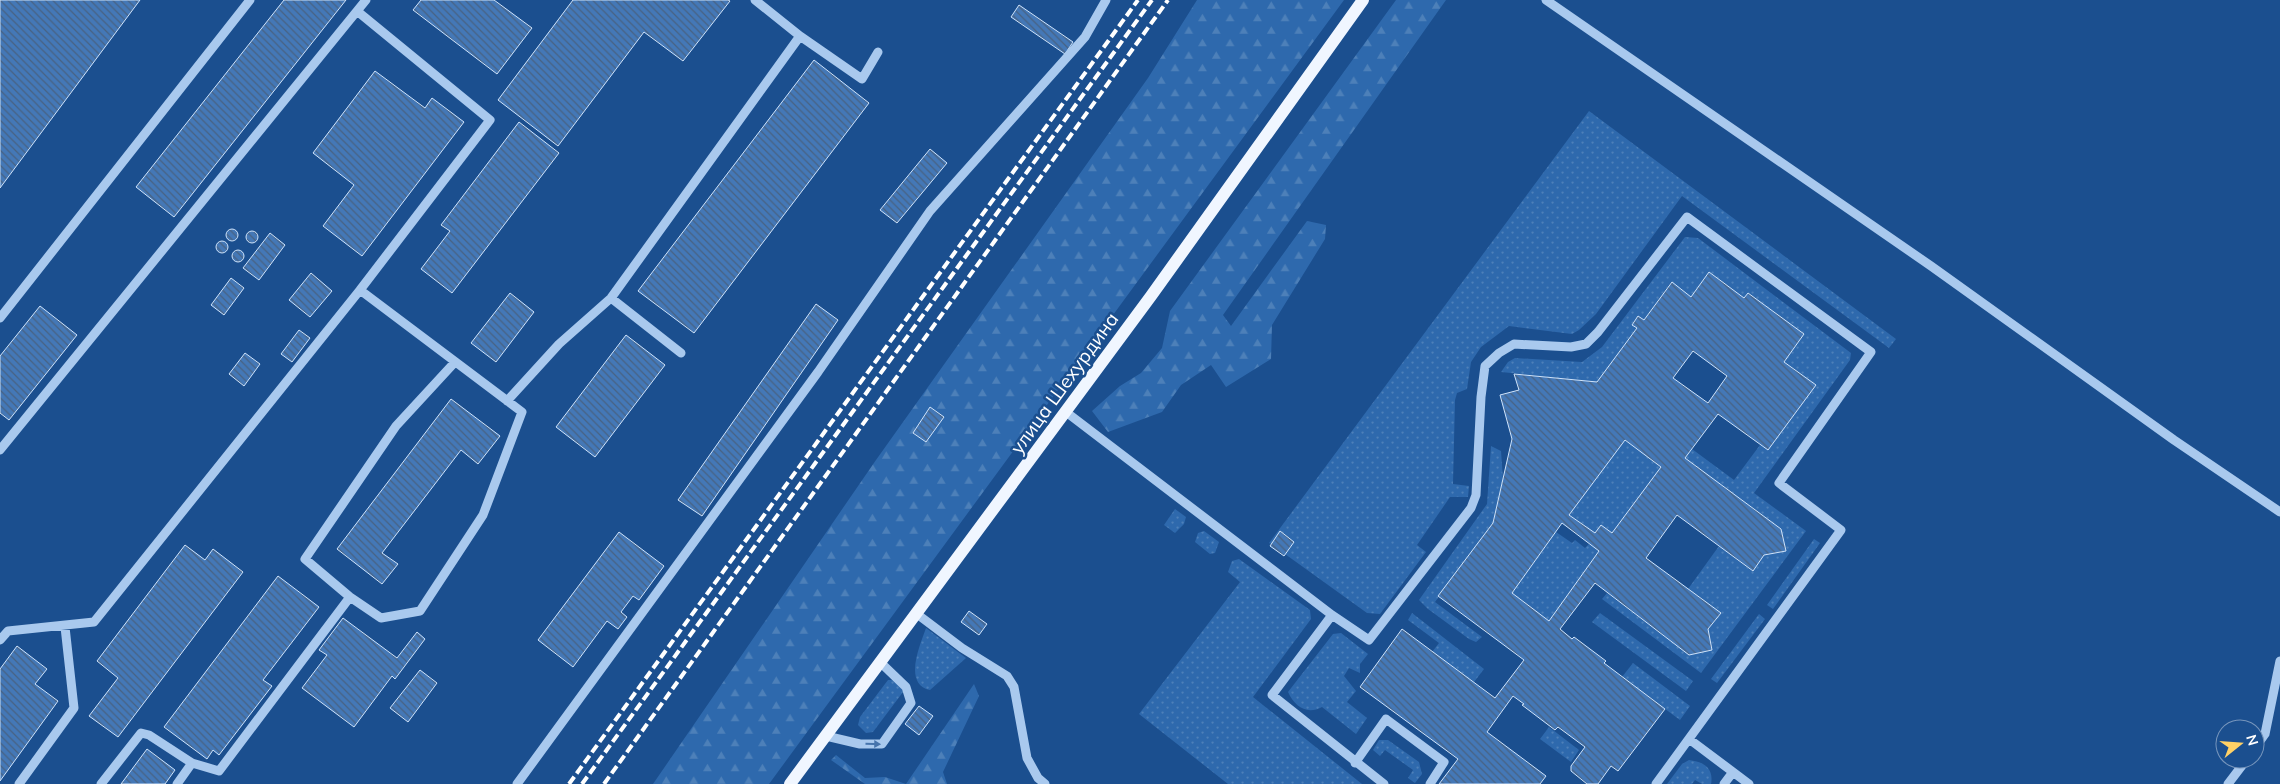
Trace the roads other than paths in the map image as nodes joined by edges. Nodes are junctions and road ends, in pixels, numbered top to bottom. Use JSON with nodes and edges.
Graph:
{"nodes":[{"id":1,"x":250,"y":0,"type":"edge"},
{"id":2,"x":366,"y":0,"type":"edge"},
{"id":3,"x":755,"y":0,"type":"edge"},
{"id":4,"x":1106,"y":0,"type":"edge"},
{"id":5,"x":1363,"y":0,"type":"edge"},
{"id":6,"x":1546,"y":0,"type":"edge"},
{"id":7,"x":357,"y":11,"type":"junction"},
{"id":8,"x":800,"y":36,"type":"junction"},
{"id":9,"x":878,"y":52,"type":"dead end"},
{"id":10,"x":360,"y":290,"type":"junction"},
{"id":11,"x":611,"y":298,"type":"junction"},
{"id":12,"x":0,"y":318,"type":"edge"},
{"id":13,"x":681,"y":353,"type":"dead end"},
{"id":14,"x":456,"y":362,"type":"junction"},
{"id":15,"x":507,"y":401,"type":"junction"},
{"id":16,"x":1066,"y":412,"type":"junction"},
{"id":17,"x":0,"y":450,"type":"edge"},
{"id":18,"x":2280,"y":512,"type":"edge"},
{"id":19,"x":350,"y":597,"type":"junction"},
{"id":20,"x":917,"y":614,"type":"junction"},
{"id":21,"x":1332,"y":615,"type":"junction"},
{"id":22,"x":64,"y":626,"type":"junction"},
{"id":23,"x":0,"y":640,"type":"edge"},
{"id":24,"x":2280,"y":662,"type":"edge"},
{"id":25,"x":881,"y":663,"type":"junction"},
{"id":26,"x":2265,"y":734,"type":"edge"},
{"id":27,"x":826,"y":736,"type":"junction"},
{"id":28,"x":1689,"y":738,"type":"junction"},
{"id":29,"x":1355,"y":762,"type":"junction"},
{"id":30,"x":192,"y":763,"type":"junction"},
{"id":31,"x":2239,"y":769,"type":"edge"},
{"id":32,"x":1733,"y":772,"type":"junction"},
{"id":33,"x":19,"y":784,"type":"edge"},
{"id":34,"x":101,"y":784,"type":"edge"},
{"id":35,"x":177,"y":784,"type":"edge"},
{"id":36,"x":517,"y":784,"type":"edge"},
{"id":37,"x":790,"y":784,"type":"edge"},
{"id":38,"x":1045,"y":784,"type":"edge"},
{"id":39,"x":1384,"y":784,"type":"edge"},
{"id":40,"x":1430,"y":784,"type":"edge"},
{"id":41,"x":1656,"y":784,"type":"edge"},
{"id":42,"x":1724,"y":784,"type":"edge"},
{"id":43,"x":1749,"y":784,"type":"edge"},
{"id":44,"x":2228,"y":784,"type":"edge"}],
"edges":[{"from":1,"to":12,"type":"street"},
{"from":2,"to":7,"type":"street"},
{"from":3,"to":8,"type":"street"},
{"from":4,"to":36,"type":"street"},
{"from":5,"to":16,"type":"main road","name":"улица Шехурдина"},
{"from":6,"to":18,"type":"street"},
{"from":7,"to":10,"type":"street"},
{"from":7,"to":17,"type":"street"},
{"from":8,"to":9,"type":"street"},
{"from":8,"to":11,"type":"street"},
{"from":10,"to":14,"type":"street"},
{"from":10,"to":22,"type":"street"},
{"from":11,"to":13,"type":"street"},
{"from":11,"to":15,"type":"street"},
{"from":14,"to":15,"type":"street"},
{"from":14,"to":19,"type":"street"},
{"from":15,"to":19,"type":"street"},
{"from":16,"to":20,"type":"main road","name":"улица Шехурдина"},
{"from":16,"to":21,"type":"street"},
{"from":19,"to":30,"type":"street"},
{"from":20,"to":25,"type":"main road","name":"улица Шехурдина"},
{"from":20,"to":38,"type":"street"},
{"from":21,"to":28,"type":"street"},
{"from":21,"to":29,"type":"street"},
{"from":22,"to":23,"type":"street"},
{"from":22,"to":33,"type":"street"},
{"from":24,"to":26,"type":"street"},
{"from":25,"to":27,"type":"main road","name":"улица Шехурдина"},
{"from":27,"to":25,"type":"street","one_way":true},
{"from":27,"to":37,"type":"main road","name":"улица Шехурдина"},
{"from":28,"to":32,"type":"street"},
{"from":28,"to":41,"type":"street"},
{"from":29,"to":39,"type":"street"},
{"from":29,"to":40,"type":"street"},
{"from":30,"to":34,"type":"street"},
{"from":30,"to":35,"type":"street"},
{"from":31,"to":44,"type":"street"},
{"from":32,"to":42,"type":"street"},
{"from":32,"to":43,"type":"street"}]}
